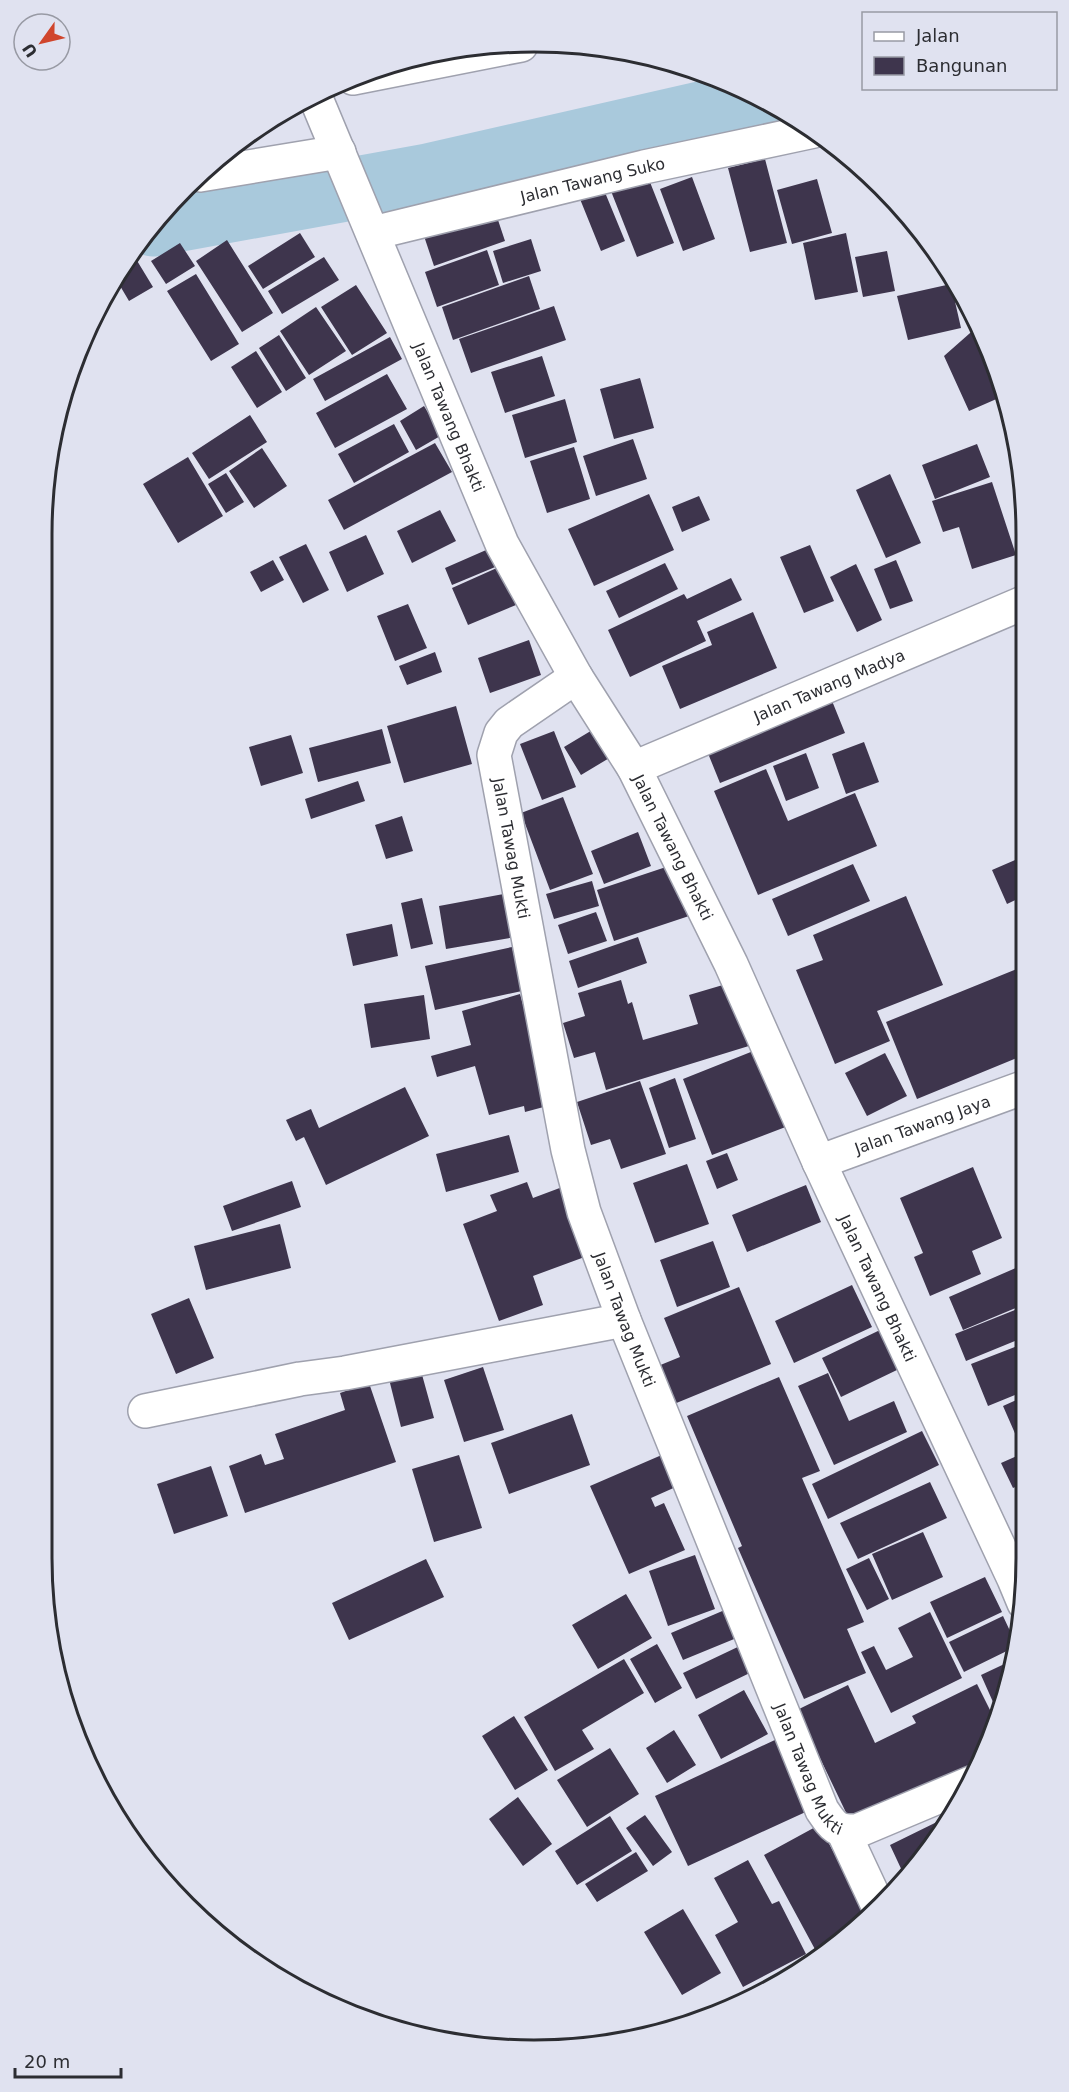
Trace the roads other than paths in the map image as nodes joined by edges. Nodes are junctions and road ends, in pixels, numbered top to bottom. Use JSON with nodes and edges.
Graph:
{"nodes":[{"id":1,"x":318,"y":104,"type":"edge"},
{"id":2,"x":801,"y":134,"type":"edge"},
{"id":3,"x":341,"y":158,"type":"junction"},
{"id":4,"x":216,"y":173,"type":"edge"},
{"id":5,"x":368,"y":222,"type":"junction"},
{"id":6,"x":1016,"y":606,"type":"edge"},
{"id":7,"x":576,"y":676,"type":"junction"},
{"id":8,"x":633,"y":768,"type":"junction"},
{"id":9,"x":1016,"y":1090,"type":"edge"},
{"id":10,"x":819,"y":1162,"type":"junction"},
{"id":11,"x":624,"y":1320,"type":"junction"},
{"id":12,"x":145,"y":1411,"type":"dead end"},
{"id":13,"x":1016,"y":1573,"type":"edge"},
{"id":14,"x":957,"y":1789,"type":"edge"},
{"id":15,"x":843,"y":1832,"type":"junction"},
{"id":16,"x":874,"y":1898,"type":"edge"}],
"edges":[{"from":1,"to":3,"type":"street","name":"Jalan Tawang Bhakti"},
{"from":2,"to":5,"type":"street","name":"Jalan Tawang Suko"},
{"from":3,"to":4,"type":"street"},
{"from":3,"to":5,"type":"street","name":"Jalan Tawang Bhakti"},
{"from":5,"to":7,"type":"street","name":"Jalan Tawang Bhakti"},
{"from":6,"to":8,"type":"street","name":"Jalan Tawang Madya"},
{"from":7,"to":8,"type":"street","name":"Jalan Tawang Bhakti"},
{"from":7,"to":11,"type":"street","name":"Jalan Tawag Mukti"},
{"from":8,"to":10,"type":"street","name":"Jalan Tawang Bhakti"},
{"from":9,"to":10,"type":"street","name":"Jalan Tawang Jaya"},
{"from":10,"to":13,"type":"street","name":"Jalan Tawang Bhakti"},
{"from":11,"to":12,"type":"street"},
{"from":11,"to":15,"type":"street","name":"Jalan Tawag Mukti"},
{"from":14,"to":15,"type":"street","name":"Jalan Tawag Mukti"},
{"from":15,"to":16,"type":"street"}]}
